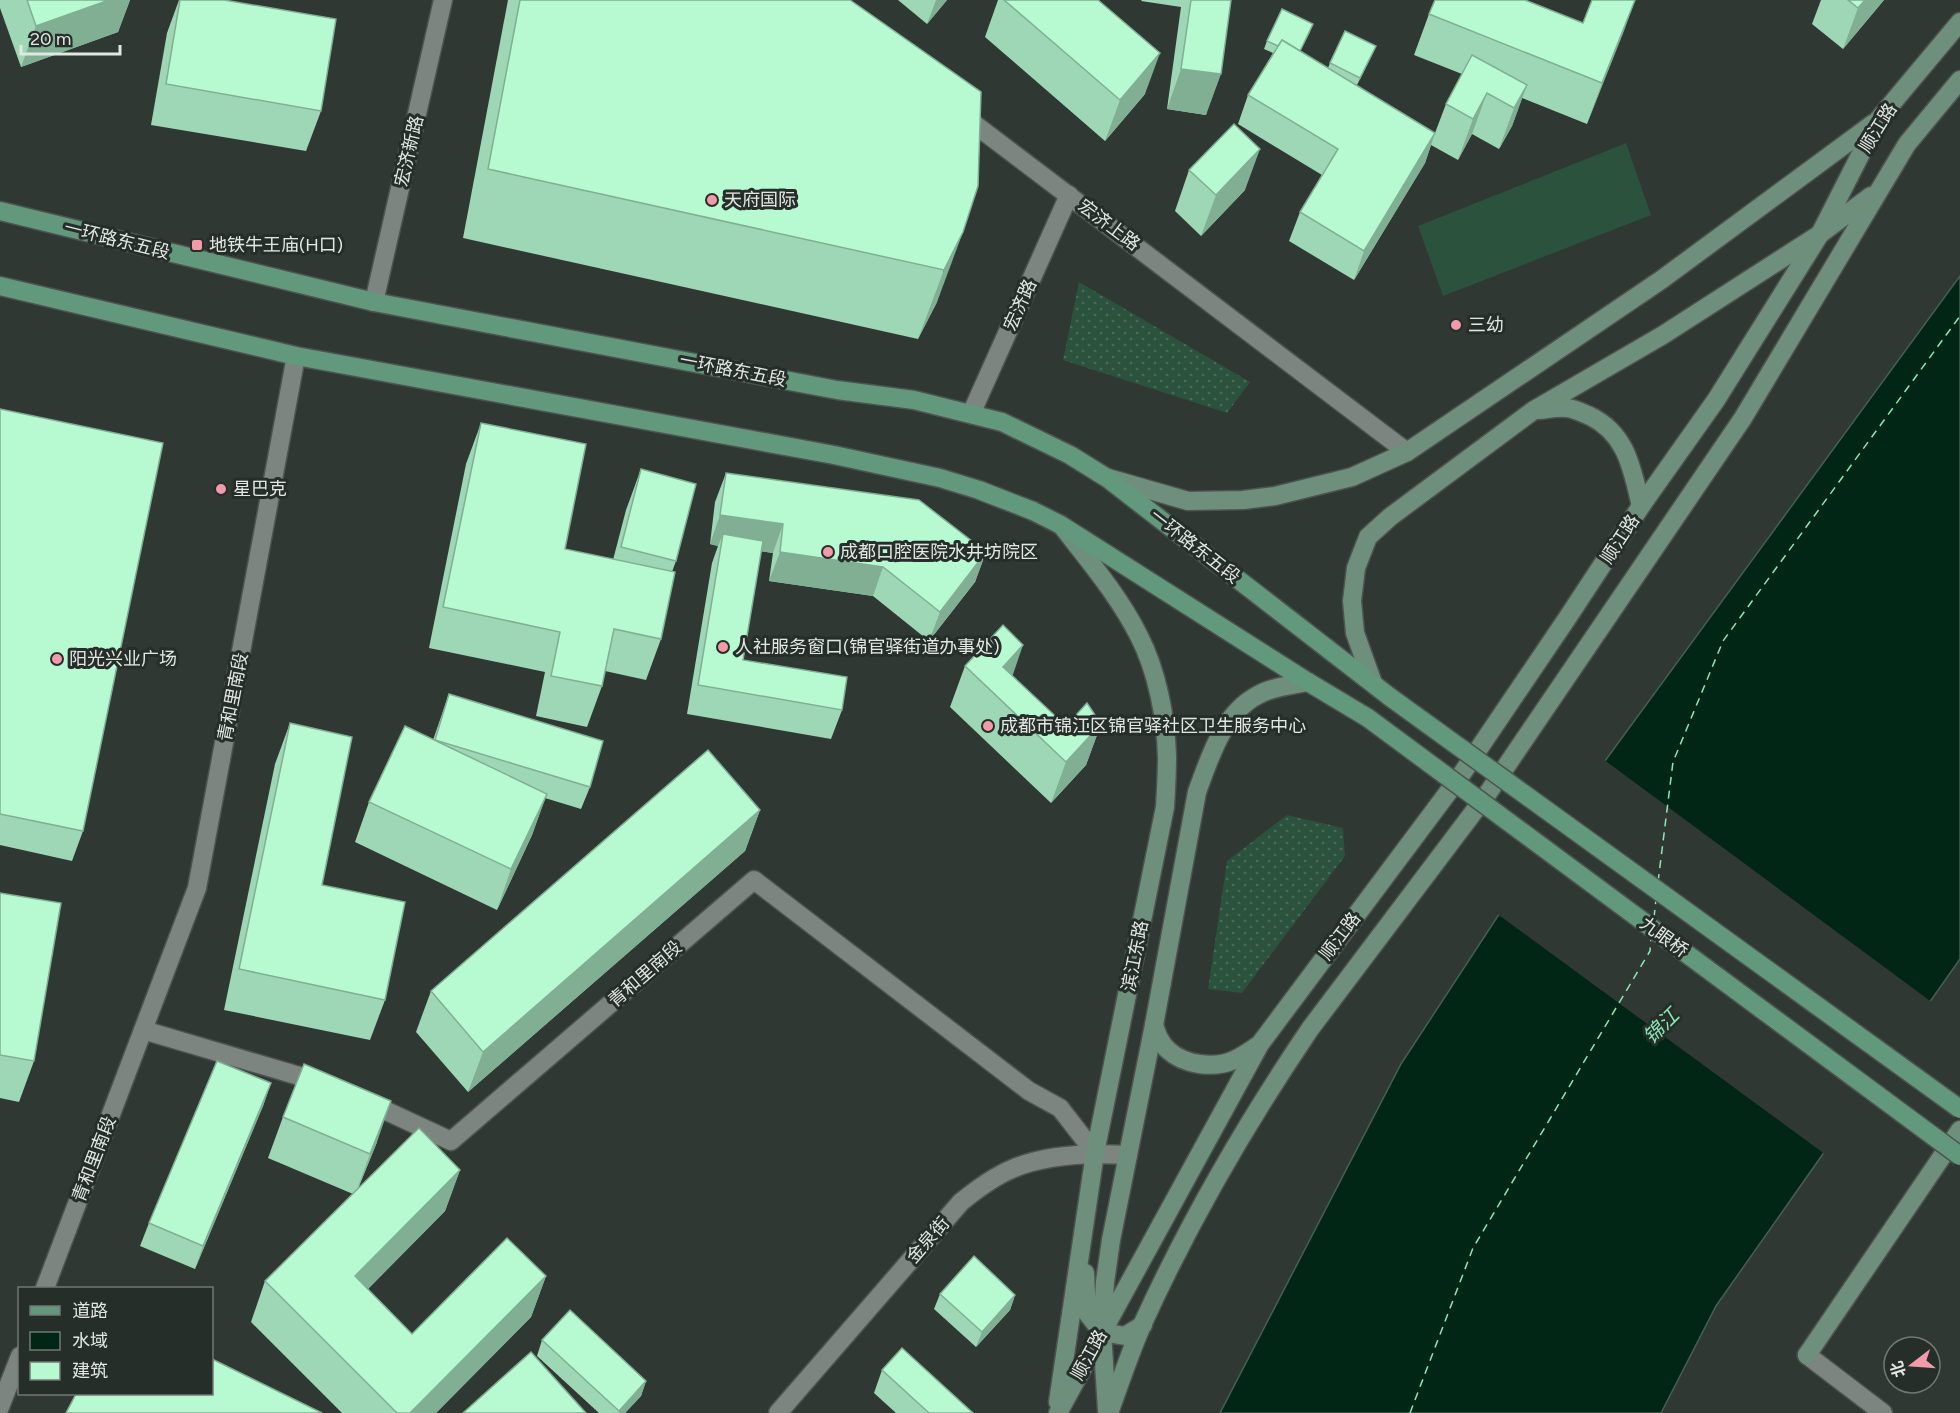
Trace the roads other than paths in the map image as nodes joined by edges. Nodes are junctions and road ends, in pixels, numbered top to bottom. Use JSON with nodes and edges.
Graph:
{"nodes":[{"id":1,"x":443,"y":0,"type":"edge"},
{"id":2,"x":1960,"y":22,"type":"edge"},
{"id":3,"x":1960,"y":80,"type":"edge"},
{"id":4,"x":948,"y":104,"type":"edge"},
{"id":5,"x":1878,"y":120,"type":"junction"},
{"id":6,"x":1878,"y":190,"type":"junction"},
{"id":7,"x":1069,"y":195,"type":"junction"},
{"id":8,"x":0,"y":211,"type":"edge"},
{"id":9,"x":1820,"y":234,"type":"junction"},
{"id":10,"x":0,"y":286,"type":"edge"},
{"id":11,"x":374,"y":302,"type":"junction"},
{"id":12,"x":296,"y":356,"type":"junction"},
{"id":13,"x":1534,"y":410,"type":"junction"},
{"id":14,"x":971,"y":414,"type":"junction"},
{"id":15,"x":1407,"y":452,"type":"junction"},
{"id":16,"x":1107,"y":478,"type":"junction"},
{"id":17,"x":1641,"y":506,"type":"junction"},
{"id":18,"x":1061,"y":525,"type":"junction"},
{"id":19,"x":1308,"y":682,"type":"junction"},
{"id":20,"x":1373,"y":683,"type":"junction"},
{"id":21,"x":1390,"y":697,"type":"joint"},
{"id":22,"x":1154,"y":1025,"type":"junction"},
{"id":23,"x":143,"y":1030,"type":"junction"},
{"id":24,"x":1260,"y":1044,"type":"junction"},
{"id":25,"x":1960,"y":1109,"type":"edge"},
{"id":26,"x":1960,"y":1130,"type":"edge"},
{"id":27,"x":1095,"y":1153,"type":"junction"},
{"id":28,"x":1128,"y":1155,"type":"junction"},
{"id":29,"x":1960,"y":1156,"type":"edge"},
{"id":30,"x":1083,"y":1232,"type":"junction"},
{"id":31,"x":45,"y":1287,"type":"edge"},
{"id":32,"x":1143,"y":1325,"type":"junction"},
{"id":33,"x":1102,"y":1332,"type":"junction"},
{"id":34,"x":1807,"y":1355,"type":"joint"},
{"id":35,"x":18,"y":1361,"type":"edge"},
{"id":36,"x":0,"y":1407,"type":"edge"},
{"id":37,"x":778,"y":1413,"type":"edge"},
{"id":38,"x":1057,"y":1413,"type":"edge"},
{"id":39,"x":1108,"y":1413,"type":"edge"},
{"id":40,"x":1883,"y":1413,"type":"edge"}],
"edges":[{"from":1,"to":11,"type":"street","name":"宏济新路"},
{"from":2,"to":5,"type":"main road","name":"顺江路"},
{"from":3,"to":6,"type":"main road","name":"顺江路"},
{"from":4,"to":7,"type":"street","name":"宏济上路"},
{"from":5,"to":9,"type":"main road","name":"顺江路"},
{"from":5,"to":15,"type":"main road"},
{"from":6,"to":9,"type":"main road"},
{"from":6,"to":32,"type":"main road","name":"顺江路"},
{"from":7,"to":14,"type":"street","name":"宏济路"},
{"from":7,"to":15,"type":"street","name":"宏济上路"},
{"from":8,"to":11,"type":"main road","name":"一环路东五段"},
{"from":9,"to":13,"type":"main road"},
{"from":9,"to":17,"type":"main road","name":"顺江路"},
{"from":10,"to":12,"type":"main road"},
{"from":11,"to":14,"type":"main road","name":"一环路东五段"},
{"from":12,"to":18,"type":"main road"},
{"from":12,"to":23,"type":"street","name":"青和里南段"},
{"from":13,"to":17,"type":"main road"},
{"from":13,"to":20,"type":"main road"},
{"from":14,"to":16,"type":"main road","name":"一环路东五段"},
{"from":15,"to":16,"type":"main road"},
{"from":16,"to":20,"type":"main road","name":"一环路东五段"},
{"from":17,"to":24,"type":"main road","name":"顺江路"},
{"from":18,"to":19,"type":"main road"},
{"from":18,"to":27,"type":"main road","name":"滨江东路"},
{"from":19,"to":22,"type":"main road"},
{"from":19,"to":29,"type":"main road","name":"九眼桥","bridge":true},
{"from":20,"to":21,"type":"main road","name":"一环路东五段"},
{"from":21,"to":25,"type":"main road","name":"九眼桥","bridge":true},
{"from":22,"to":24,"type":"main road","name":"顺江路"},
{"from":22,"to":28,"type":"main road"},
{"from":23,"to":27,"type":"street","name":"青和里南段"},
{"from":23,"to":31,"type":"street","name":"青和里南段"},
{"from":24,"to":33,"type":"main road","name":"顺江路"},
{"from":26,"to":34,"type":"main road"},
{"from":27,"to":28,"type":"street","name":"金泉街"},
{"from":27,"to":30,"type":"main road","name":"滨江东路"},
{"from":27,"to":37,"type":"street","name":"金泉街"},
{"from":28,"to":33,"type":"main road"},
{"from":30,"to":33,"type":"main road"},
{"from":30,"to":38,"type":"main road","name":"滨江东路"},
{"from":32,"to":33,"type":"main road"},
{"from":32,"to":39,"type":"main road"},
{"from":33,"to":38,"type":"main road","name":"顺江路"},
{"from":33,"to":39,"type":"main road"},
{"from":34,"to":40,"type":"street"},
{"from":35,"to":36,"type":"street"}]}
